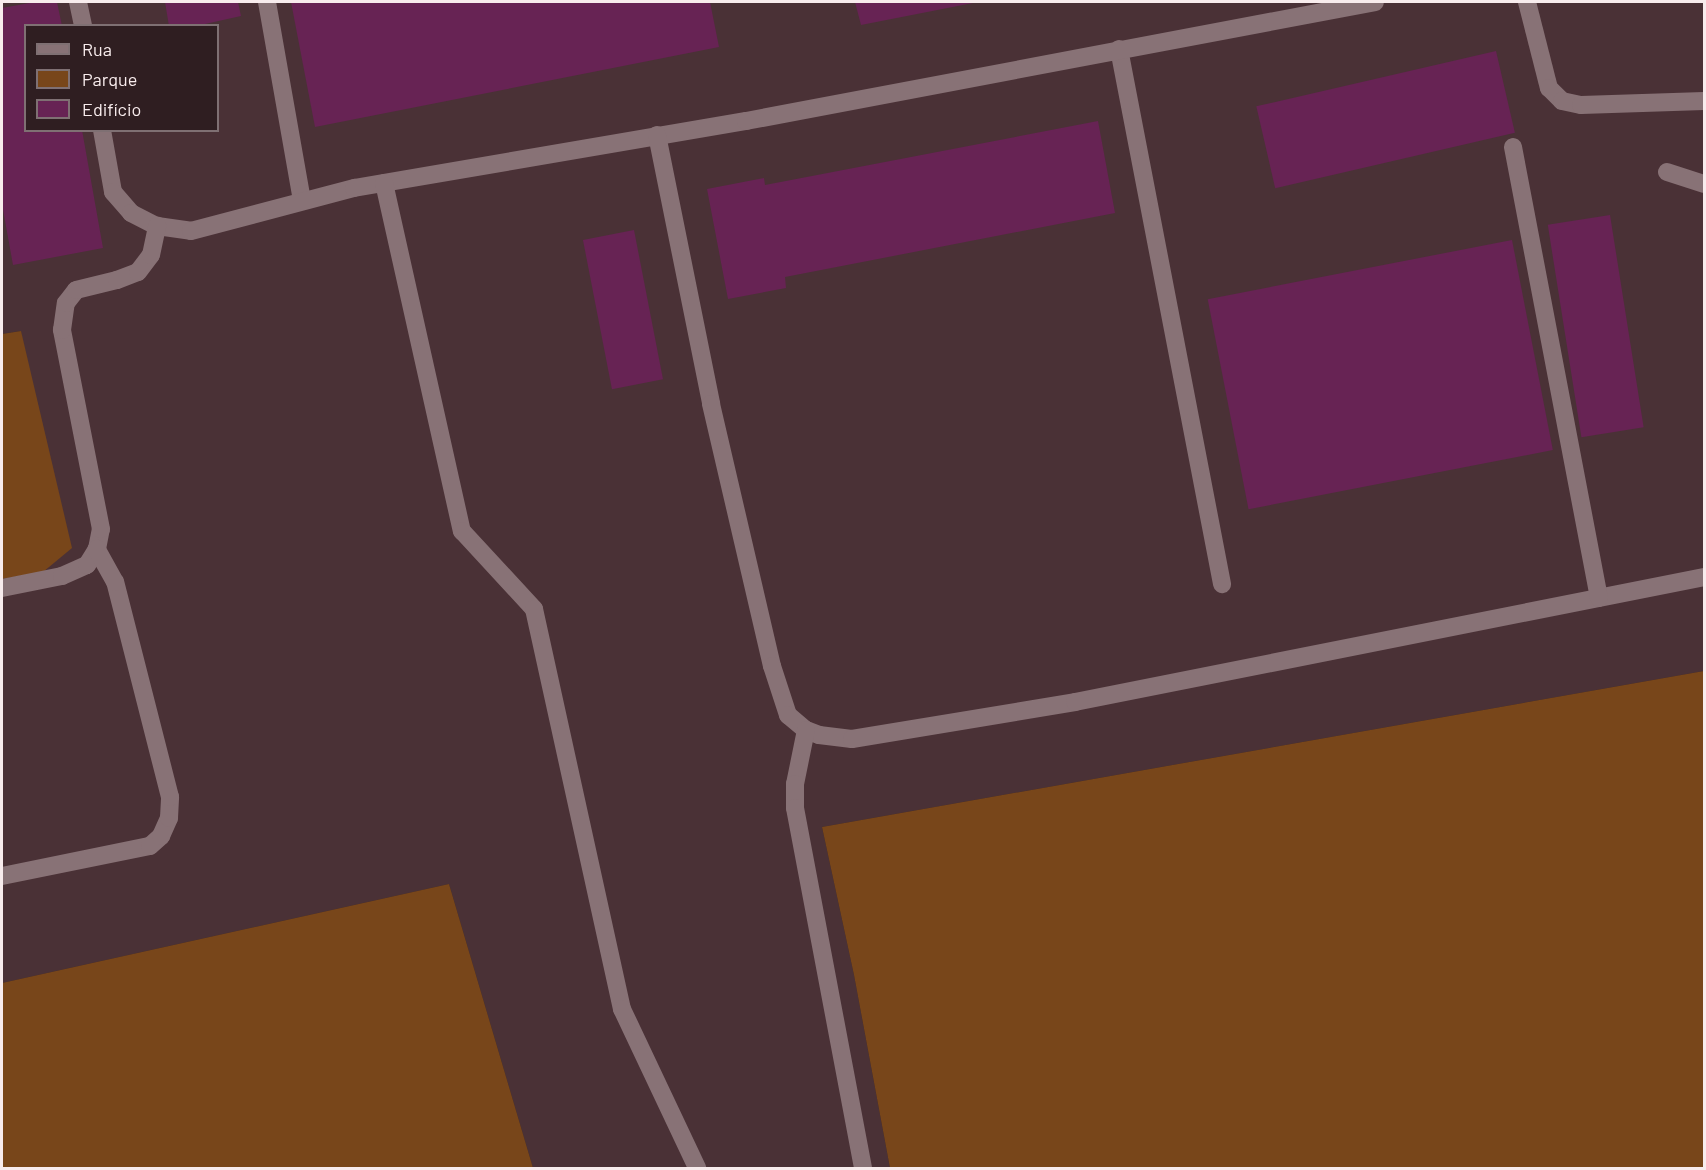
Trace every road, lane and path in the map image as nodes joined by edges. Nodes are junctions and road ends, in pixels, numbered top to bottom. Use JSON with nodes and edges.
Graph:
{"nodes":[{"id":1,"x":78,"y":2,"type":"edge"},
{"id":2,"x":267,"y":2,"type":"edge"},
{"id":3,"x":1375,"y":2,"type":"edge"},
{"id":4,"x":1527,"y":2,"type":"edge"},
{"id":5,"x":83,"y":24,"type":"edge"},
{"id":6,"x":1119,"y":49,"type":"junction"},
{"id":7,"x":1704,"y":101,"type":"edge"},
{"id":8,"x":102,"y":132,"type":"edge"},
{"id":9,"x":657,"y":135,"type":"junction"},
{"id":10,"x":1513,"y":147,"type":"dead end"},
{"id":11,"x":1667,"y":172,"type":"dead end"},
{"id":12,"x":384,"y":183,"type":"junction"},
{"id":13,"x":1704,"y":184,"type":"edge"},
{"id":14,"x":302,"y":200,"type":"junction"},
{"id":15,"x":157,"y":226,"type":"junction"},
{"id":16,"x":97,"y":549,"type":"junction"},
{"id":17,"x":1704,"y":577,"type":"edge"},
{"id":18,"x":1222,"y":584,"type":"dead end"},
{"id":19,"x":2,"y":588,"type":"edge"},
{"id":20,"x":1599,"y":598,"type":"junction"},
{"id":21,"x":806,"y":730,"type":"junction"},
{"id":22,"x":2,"y":876,"type":"edge"},
{"id":23,"x":698,"y":1168,"type":"edge"},
{"id":24,"x":863,"y":1168,"type":"edge"}],
"edges":[{"from":1,"to":5,"type":"lane"},
{"from":2,"to":14,"type":"lane"},
{"from":3,"to":6,"type":"lane"},
{"from":4,"to":7,"type":"lane"},
{"from":6,"to":9,"type":"lane"},
{"from":6,"to":18,"type":"lane"},
{"from":8,"to":15,"type":"lane"},
{"from":9,"to":12,"type":"lane"},
{"from":9,"to":21,"type":"lane"},
{"from":10,"to":20,"type":"lane"},
{"from":11,"to":13,"type":"lane"},
{"from":12,"to":14,"type":"lane"},
{"from":12,"to":23,"type":"lane"},
{"from":14,"to":15,"type":"lane"},
{"from":15,"to":16,"type":"lane"},
{"from":16,"to":19,"type":"lane"},
{"from":16,"to":22,"type":"lane"},
{"from":17,"to":20,"type":"lane"},
{"from":20,"to":21,"type":"lane"},
{"from":21,"to":24,"type":"lane"}]}
